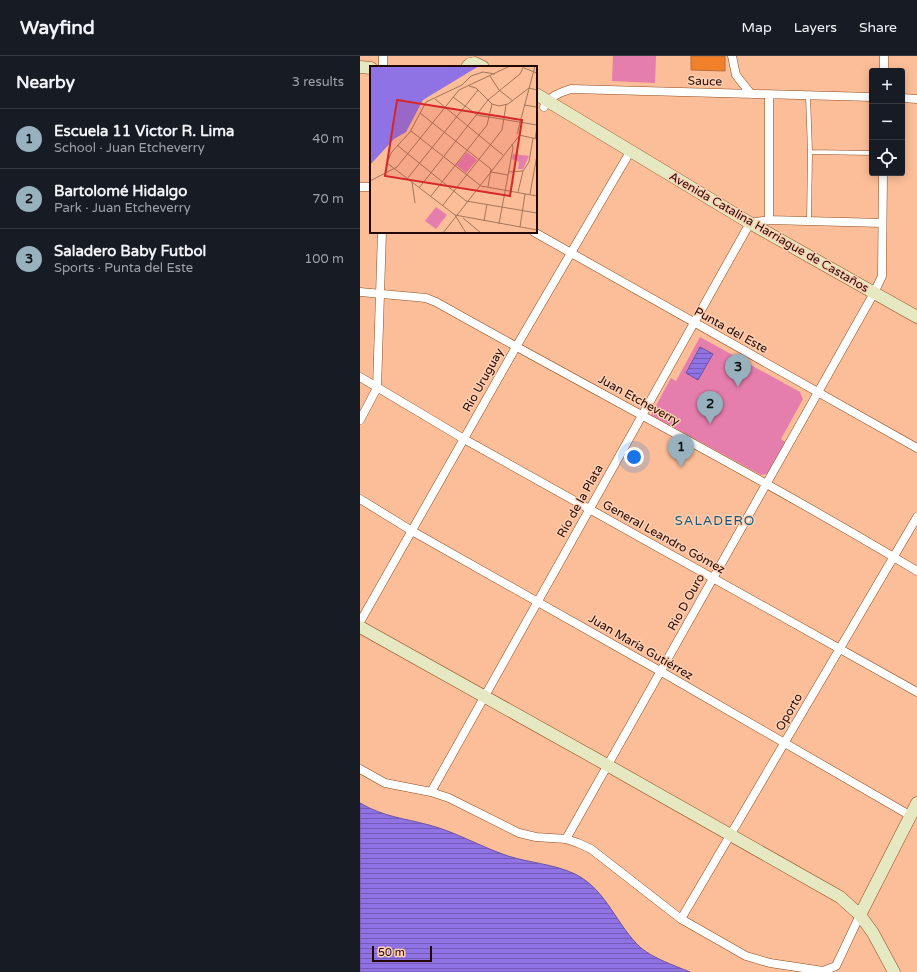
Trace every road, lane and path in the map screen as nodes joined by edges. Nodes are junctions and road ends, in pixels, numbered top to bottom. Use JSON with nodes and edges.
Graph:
{"nodes":[{"id":1,"x":732,"y":56,"type":"edge"},
{"id":2,"x":884,"y":56,"type":"edge"},
{"id":3,"x":360,"y":67,"type":"edge"},
{"id":4,"x":370,"y":68,"type":"edge"},
{"id":5,"x":884,"y":68,"type":"edge"},
{"id":6,"x":751,"y":94,"type":"junction"},
{"id":7,"x":537,"y":95,"type":"edge"},
{"id":8,"x":769,"y":95,"type":"junction"},
{"id":9,"x":808,"y":96,"type":"junction"},
{"id":10,"x":869,"y":97,"type":"edge"},
{"id":11,"x":905,"y":98,"type":"edge"},
{"id":12,"x":917,"y":98,"type":"edge"},
{"id":13,"x":543,"y":104,"type":"edge"},
{"id":14,"x":626,"y":149,"type":"junction"},
{"id":15,"x":810,"y":152,"type":"junction"},
{"id":16,"x":869,"y":153,"type":"edge"},
{"id":17,"x":883,"y":176,"type":"edge"},
{"id":18,"x":769,"y":220,"type":"junction"},
{"id":19,"x":809,"y":221,"type":"junction"},
{"id":20,"x":750,"y":222,"type":"junction"},
{"id":21,"x":882,"y":223,"type":"junction"},
{"id":22,"x":382,"y":233,"type":"edge"},
{"id":23,"x":536,"y":233,"type":"edge"},
{"id":24,"x":570,"y":252,"type":"junction"},
{"id":25,"x":360,"y":292,"type":"edge"},
{"id":26,"x":874,"y":293,"type":"junction"},
{"id":27,"x":381,"y":294,"type":"junction"},
{"id":28,"x":917,"y":317,"type":"edge"},
{"id":29,"x":694,"y":322,"type":"junction"},
{"id":30,"x":516,"y":347,"type":"junction"},
{"id":31,"x":360,"y":377,"type":"edge"},
{"id":32,"x":377,"y":388,"type":"junction"},
{"id":33,"x":818,"y":392,"type":"junction"},
{"id":34,"x":642,"y":416,"type":"junction"},
{"id":35,"x":360,"y":420,"type":"edge"},
{"id":36,"x":464,"y":439,"type":"junction"},
{"id":37,"x":917,"y":448,"type":"edge"},
{"id":38,"x":766,"y":483,"type":"junction"},
{"id":39,"x":360,"y":499,"type":"edge"},
{"id":40,"x":589,"y":509,"type":"junction"},
{"id":41,"x":917,"y":517,"type":"edge"},
{"id":42,"x":412,"y":531,"type":"junction"},
{"id":43,"x":894,"y":557,"type":"junction"},
{"id":44,"x":917,"y":571,"type":"edge"},
{"id":45,"x":713,"y":578,"type":"junction"},
{"id":46,"x":537,"y":602,"type":"junction"},
{"id":47,"x":360,"y":622,"type":"edge"},
{"id":48,"x":360,"y":627,"type":"edge"},
{"id":49,"x":839,"y":649,"type":"junction"},
{"id":50,"x":660,"y":671,"type":"junction"},
{"id":51,"x":917,"y":692,"type":"edge"},
{"id":52,"x":484,"y":696,"type":"junction"},
{"id":53,"x":784,"y":743,"type":"junction"},
{"id":54,"x":608,"y":765,"type":"junction"},
{"id":55,"x":360,"y":769,"type":"edge"},
{"id":56,"x":430,"y":792,"type":"junction"},
{"id":57,"x":917,"y":804,"type":"edge"},
{"id":58,"x":911,"y":816,"type":"junction"},
{"id":59,"x":731,"y":835,"type":"junction"},
{"id":60,"x":566,"y":839,"type":"junction"},
{"id":61,"x":860,"y":916,"type":"junction"},
{"id":62,"x":681,"y":919,"type":"junction"},
{"id":63,"x":894,"y":972,"type":"edge"}],
"edges":[{"from":1,"to":6,"type":"street"},
{"from":2,"to":5,"type":"street"},
{"from":3,"to":4,"type":"street"},
{"from":6,"to":8,"type":"street","name":"Sauce"},
{"from":6,"to":13,"type":"street","name":"Sauce"},
{"from":7,"to":13,"type":"street","name":"Avenida Catalina Harriague de Castaños"},
{"from":8,"to":9,"type":"street","name":"Sauce"},
{"from":8,"to":18,"type":"street"},
{"from":9,"to":10,"type":"street","name":"Sauce"},
{"from":9,"to":15,"type":"lane"},
{"from":11,"to":12,"type":"street"},
{"from":13,"to":14,"type":"street","name":"Avenida Catalina Harriague de Castaños"},
{"from":14,"to":20,"type":"street","name":"Avenida Catalina Harriague de Castaños"},
{"from":14,"to":24,"type":"street","name":"Río Uruguay"},
{"from":15,"to":16,"type":"lane"},
{"from":15,"to":19,"type":"lane"},
{"from":17,"to":21,"type":"street","name":"Rio D Ouro"},
{"from":18,"to":19,"type":"street"},
{"from":18,"to":20,"type":"street"},
{"from":19,"to":21,"type":"street"},
{"from":20,"to":26,"type":"street","name":"Avenida Catalina Harriague de Castaños"},
{"from":20,"to":29,"type":"street","name":"Río de la Plata"},
{"from":21,"to":26,"type":"street","name":"Rio D Ouro"},
{"from":22,"to":27,"type":"street"},
{"from":23,"to":24,"type":"street","name":"Punta del Este"},
{"from":24,"to":29,"type":"street","name":"Punta del Este"},
{"from":24,"to":30,"type":"street","name":"Río Uruguay"},
{"from":25,"to":27,"type":"street","name":"Juan Etcheverry"},
{"from":26,"to":28,"type":"street","name":"Avenida Catalina Harriague de Castaños"},
{"from":26,"to":33,"type":"street","name":"Rio D Ouro"},
{"from":27,"to":30,"type":"street","name":"Juan Etcheverry"},
{"from":27,"to":32,"type":"street"},
{"from":29,"to":33,"type":"street","name":"Punta del Este"},
{"from":29,"to":34,"type":"street","name":"Río de la Plata"},
{"from":30,"to":34,"type":"street","name":"Juan Etcheverry"},
{"from":30,"to":36,"type":"street","name":"Río Uruguay"},
{"from":31,"to":32,"type":"street","name":"General Leandro Gómez"},
{"from":32,"to":35,"type":"street"},
{"from":32,"to":36,"type":"street","name":"General Leandro Gómez"},
{"from":33,"to":37,"type":"street","name":"Punta del Este"},
{"from":33,"to":38,"type":"street","name":"Rio D Ouro"},
{"from":34,"to":38,"type":"street","name":"Juan Etcheverry"},
{"from":34,"to":40,"type":"street","name":"Río de la Plata"},
{"from":36,"to":40,"type":"street","name":"General Leandro Gómez"},
{"from":36,"to":42,"type":"street","name":"Río Uruguay"},
{"from":38,"to":43,"type":"street","name":"Juan Etcheverry"},
{"from":38,"to":45,"type":"street","name":"Rio D Ouro"},
{"from":39,"to":42,"type":"street","name":"Juan María Gutiérrez"},
{"from":40,"to":45,"type":"street","name":"General Leandro Gómez"},
{"from":40,"to":46,"type":"street","name":"Río de la Plata"},
{"from":41,"to":43,"type":"street","name":"Oporto"},
{"from":42,"to":46,"type":"street","name":"Juan María Gutiérrez"},
{"from":42,"to":47,"type":"street","name":"Río Uruguay"},
{"from":43,"to":44,"type":"street","name":"Juan Etcheverry"},
{"from":43,"to":49,"type":"street","name":"Oporto"},
{"from":45,"to":49,"type":"street","name":"General Leandro Gómez"},
{"from":45,"to":50,"type":"street","name":"Rio D Ouro"},
{"from":46,"to":50,"type":"street","name":"Juan María Gutiérrez"},
{"from":46,"to":52,"type":"street","name":"Río de la Plata"},
{"from":48,"to":52,"type":"street"},
{"from":49,"to":51,"type":"street","name":"General Leandro Gómez"},
{"from":49,"to":53,"type":"street","name":"Oporto"},
{"from":50,"to":53,"type":"street","name":"Juan María Gutiérrez"},
{"from":50,"to":54,"type":"street","name":"Rio D Ouro"},
{"from":52,"to":54,"type":"street"},
{"from":52,"to":56,"type":"street","name":"Río de la Plata"},
{"from":53,"to":58,"type":"street","name":"Juan María Gutiérrez"},
{"from":53,"to":59,"type":"street","name":"Oporto"},
{"from":54,"to":59,"type":"street"},
{"from":54,"to":60,"type":"street","name":"Rio D Ouro"},
{"from":55,"to":56,"type":"street"},
{"from":56,"to":60,"type":"street"},
{"from":57,"to":58,"type":"street"},
{"from":58,"to":61,"type":"street"},
{"from":59,"to":61,"type":"street"},
{"from":59,"to":62,"type":"street","name":"Oporto"},
{"from":60,"to":62,"type":"street"},
{"from":61,"to":62,"type":"street"},
{"from":61,"to":63,"type":"street"}]}
